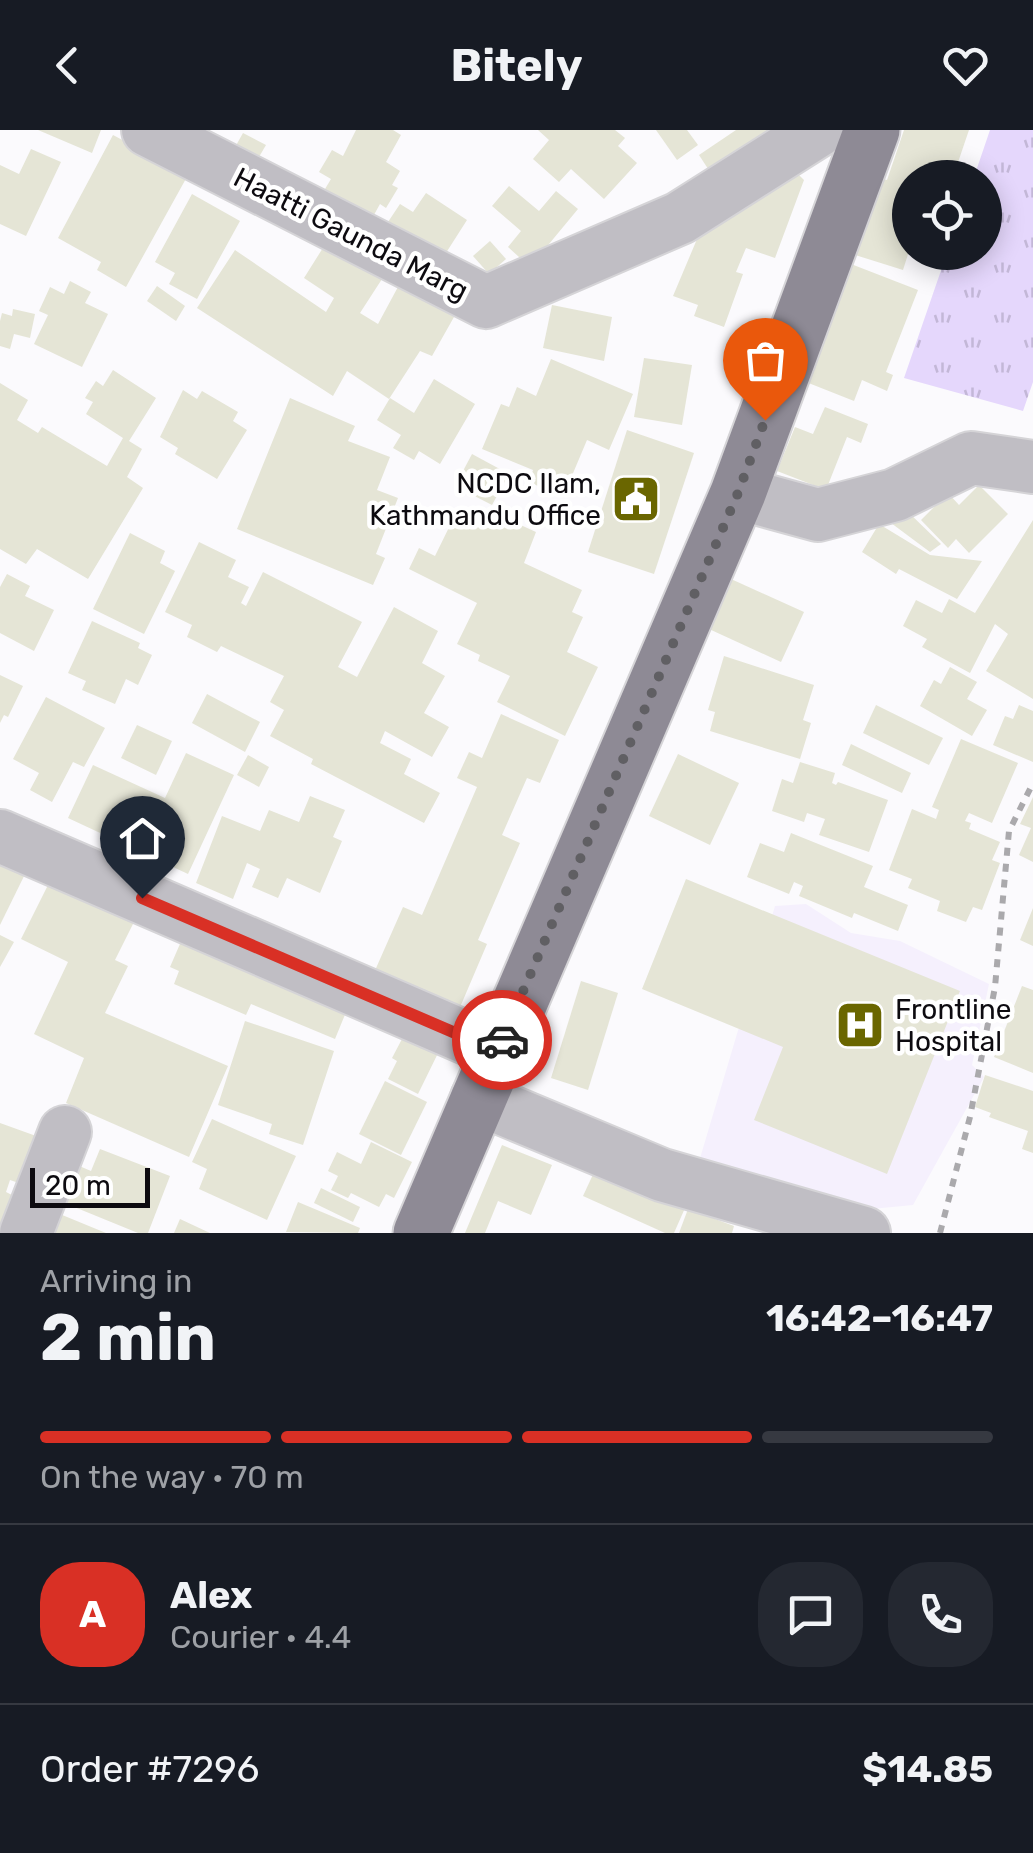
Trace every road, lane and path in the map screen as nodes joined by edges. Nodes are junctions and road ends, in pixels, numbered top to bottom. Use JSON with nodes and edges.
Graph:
{"nodes":[{"id":1,"x":148,"y":130,"type":"edge"},
{"id":2,"x":819,"y":130,"type":"edge"},
{"id":3,"x":872,"y":130,"type":"edge"},
{"id":4,"x":1033,"y":467,"type":"edge"},
{"id":5,"x":738,"y":493,"type":"junction"},
{"id":6,"x":1033,"y":784,"type":"edge"},
{"id":7,"x":0,"y":836,"type":"edge"},
{"id":8,"x":487,"y":1074,"type":"junction"},
{"id":9,"x":65,"y":1132,"type":"dead end"},
{"id":10,"x":26,"y":1233,"type":"edge"},
{"id":11,"x":421,"y":1233,"type":"edge"},
{"id":12,"x":864,"y":1233,"type":"edge"},
{"id":13,"x":940,"y":1233,"type":"edge"}],
"edges":[{"from":1,"to":2,"type":"street","name":"Haatti Gaunda Marg"},
{"from":3,"to":5,"type":"main road"},
{"from":4,"to":5,"type":"street"},
{"from":5,"to":8,"type":"main road"},
{"from":6,"to":13,"type":"path"},
{"from":7,"to":8,"type":"street"},
{"from":8,"to":11,"type":"main road"},
{"from":8,"to":12,"type":"street"},
{"from":9,"to":10,"type":"street"}]}
